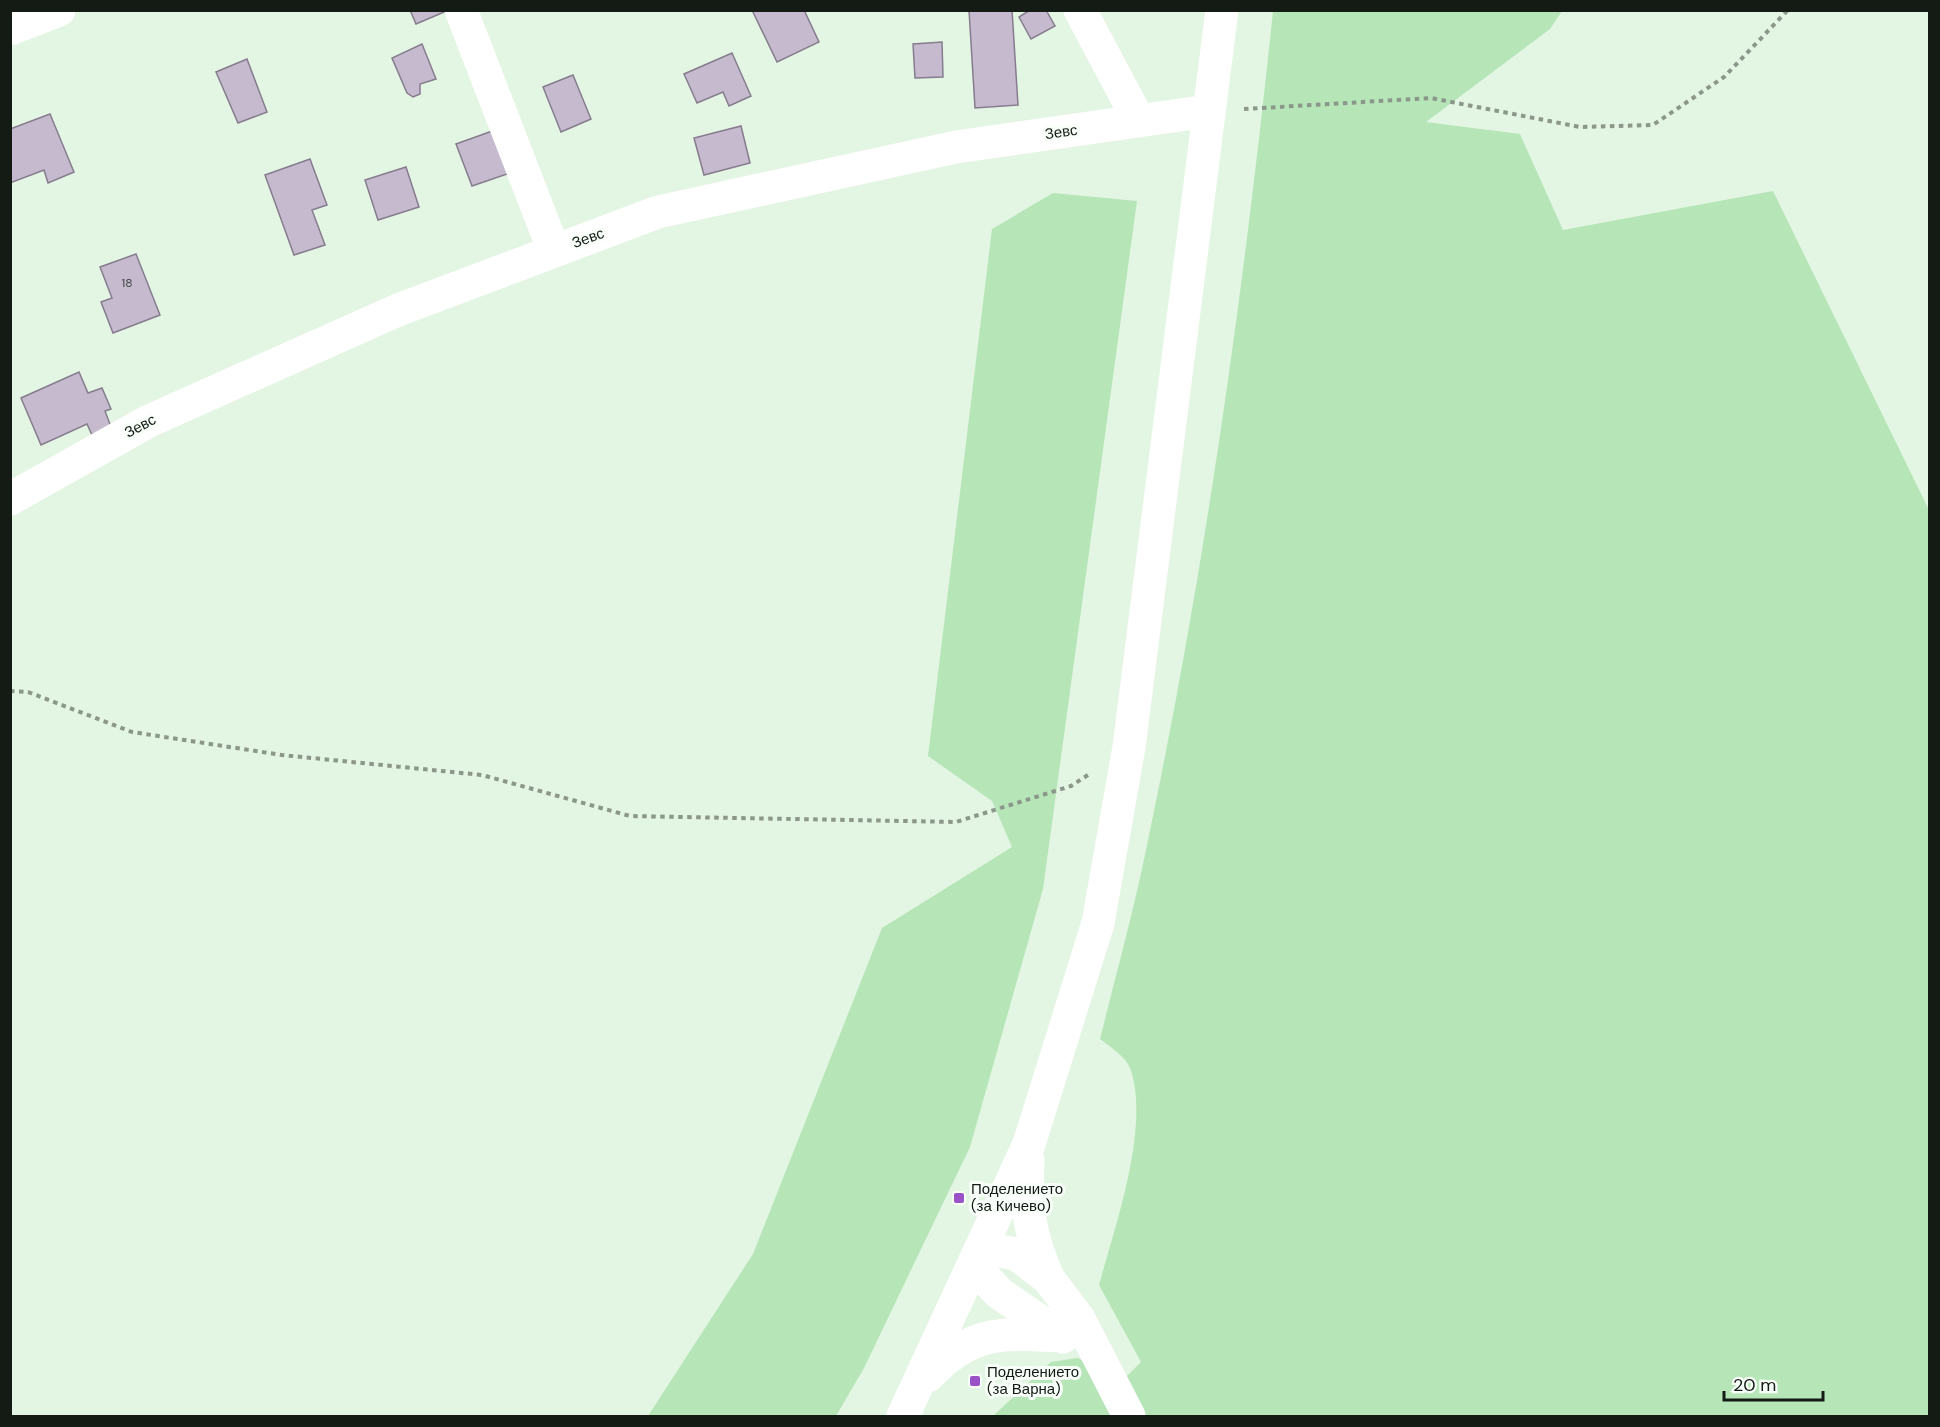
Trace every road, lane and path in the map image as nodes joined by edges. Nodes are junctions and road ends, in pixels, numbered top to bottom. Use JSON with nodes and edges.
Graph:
{"nodes":[{"id":1,"x":60,"y":10,"type":"edge"},
{"id":2,"x":461,"y":10,"type":"edge"},
{"id":3,"x":1080,"y":10,"type":"edge"},
{"id":4,"x":1222,"y":10,"type":"edge"},
{"id":5,"x":1788,"y":10,"type":"edge"},
{"id":6,"x":20,"y":21,"type":"edge"},
{"id":7,"x":1208,"y":111,"type":"junction"},
{"id":8,"x":1139,"y":122,"type":"junction"},
{"id":9,"x":554,"y":251,"type":"junction"},
{"id":10,"x":10,"y":499,"type":"edge"},
{"id":11,"x":10,"y":691,"type":"edge"},
{"id":12,"x":1129,"y":747,"type":"junction"},
{"id":13,"x":1029,"y":1144,"type":"junction"},
{"id":14,"x":978,"y":1257,"type":"junction"},
{"id":15,"x":1048,"y":1278,"type":"junction"},
{"id":16,"x":1062,"y":1336,"type":"junction"},
{"id":17,"x":1101,"y":1364,"type":"junction"},
{"id":18,"x":917,"y":1388,"type":"junction"},
{"id":19,"x":903,"y":1416,"type":"edge"},
{"id":20,"x":1129,"y":1416,"type":"edge"}],
"edges":[{"from":1,"to":6,"type":"street"},
{"from":2,"to":9,"type":"street"},
{"from":3,"to":8,"type":"street"},
{"from":4,"to":7,"type":"street"},
{"from":5,"to":7,"type":"path"},
{"from":7,"to":8,"type":"street","name":"Зевс"},
{"from":7,"to":12,"type":"street"},
{"from":8,"to":9,"type":"street","name":"Зевс"},
{"from":9,"to":10,"type":"street","name":"Зевс"},
{"from":11,"to":12,"type":"path"},
{"from":12,"to":13,"type":"street"},
{"from":13,"to":14,"type":"street"},
{"from":13,"to":15,"type":"street"},
{"from":14,"to":15,"type":"street"},
{"from":14,"to":16,"type":"street"},
{"from":14,"to":18,"type":"street"},
{"from":15,"to":17,"type":"street"},
{"from":16,"to":17,"type":"street"},
{"from":16,"to":18,"type":"street"},
{"from":17,"to":20,"type":"street"},
{"from":18,"to":19,"type":"street"}]}
